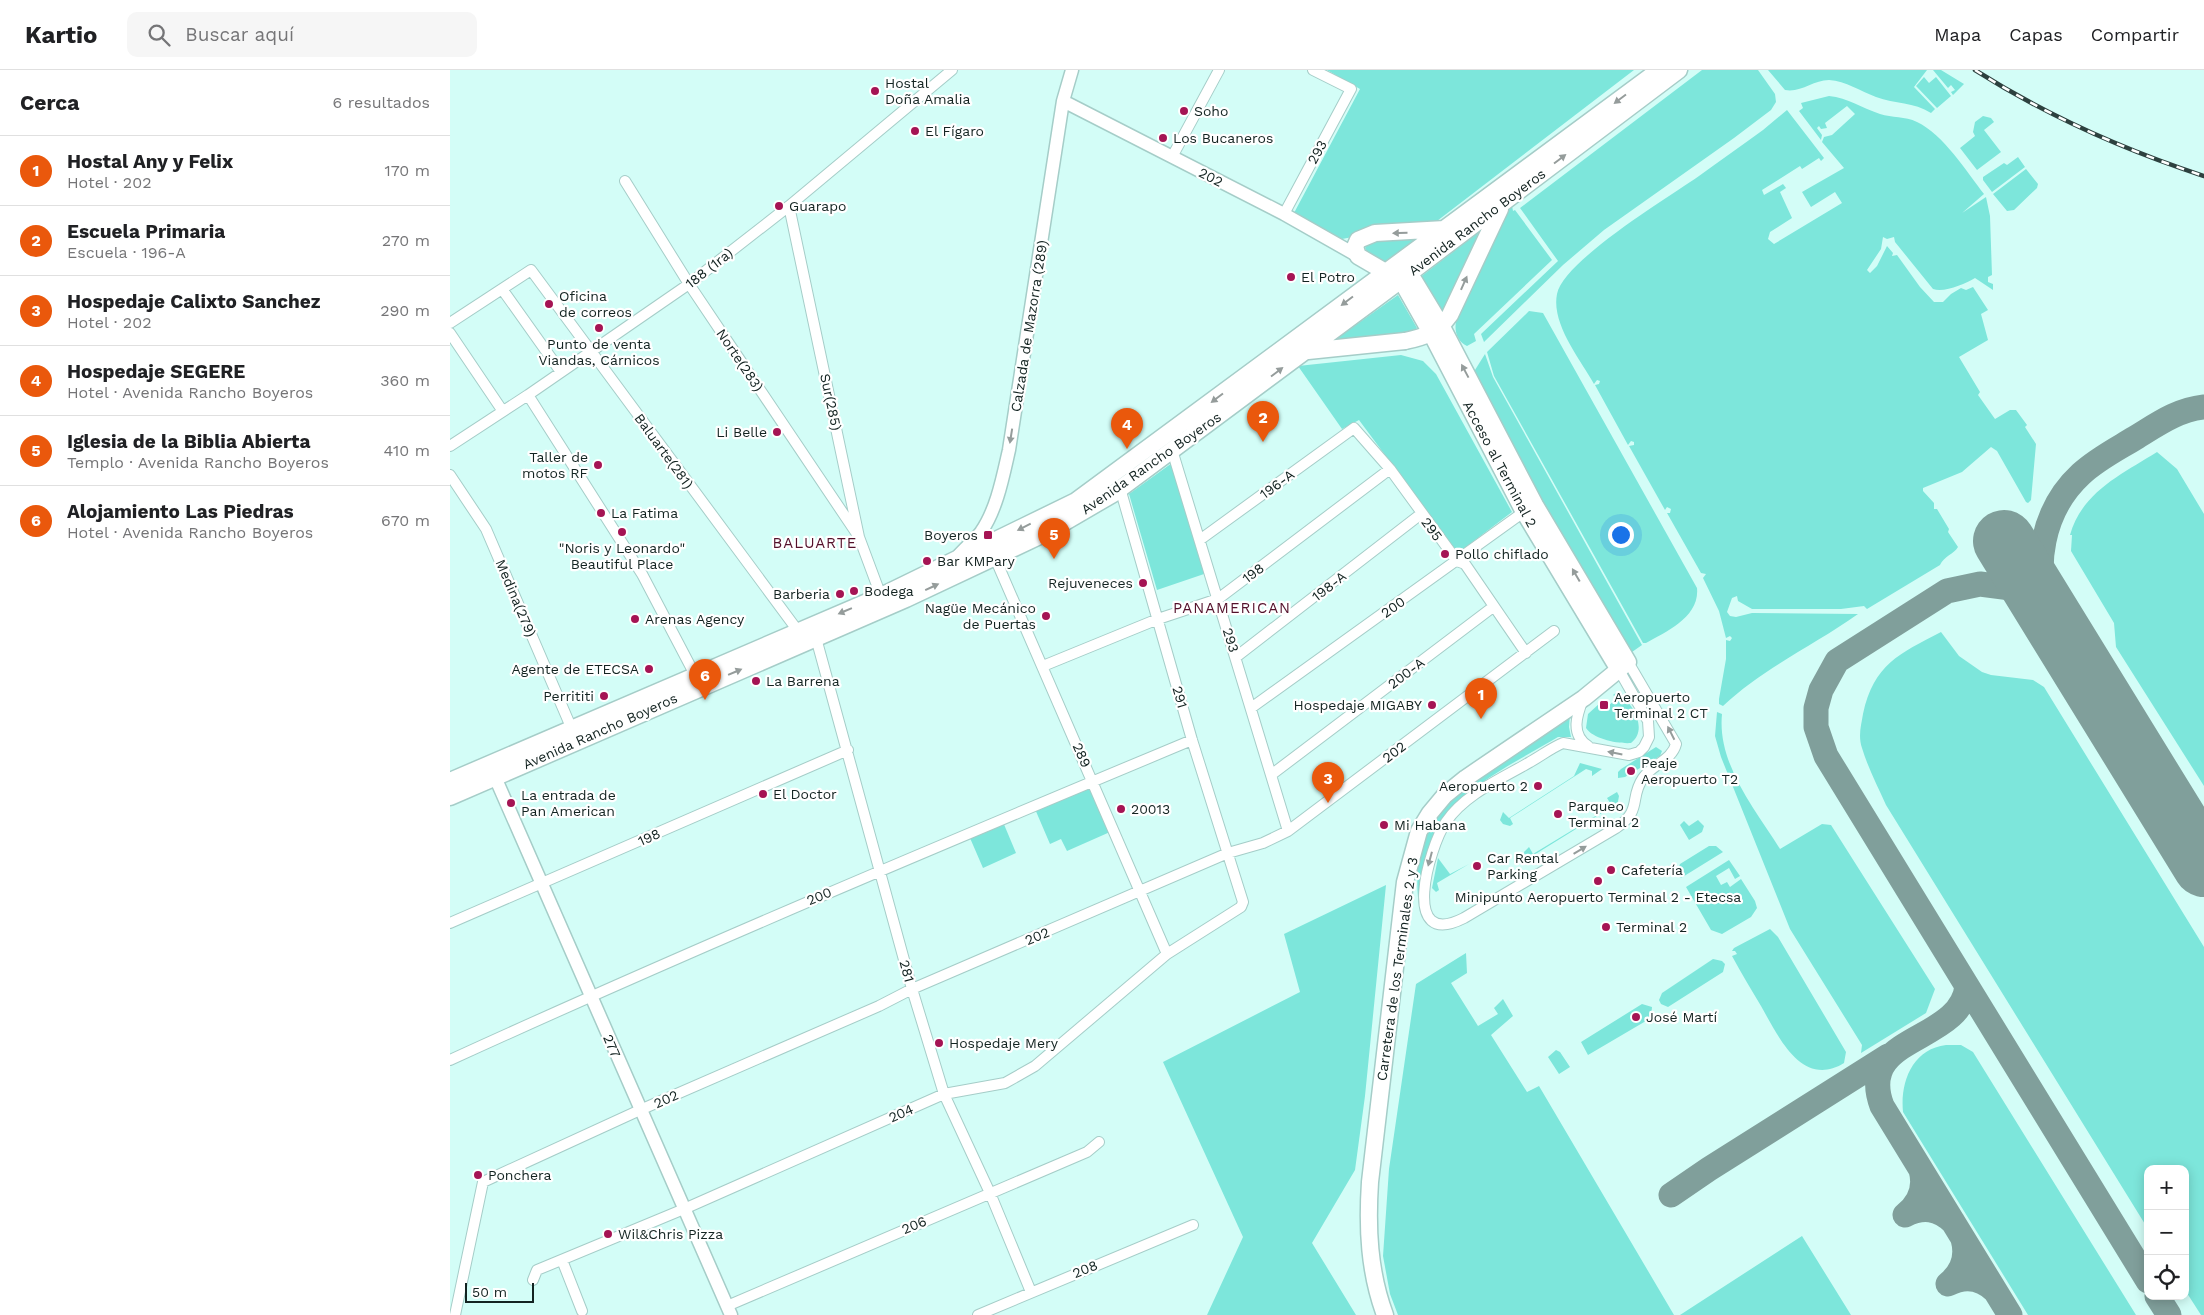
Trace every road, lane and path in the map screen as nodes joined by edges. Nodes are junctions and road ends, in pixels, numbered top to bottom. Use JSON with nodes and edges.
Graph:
{"nodes":[{"id":1,"x":952,"y":70,"type":"edge"},
{"id":2,"x":1072,"y":70,"type":"edge"},
{"id":3,"x":1219,"y":70,"type":"edge"},
{"id":4,"x":1313,"y":70,"type":"edge"},
{"id":5,"x":1659,"y":70,"type":"edge"},
{"id":6,"x":1679,"y":70,"type":"edge"},
{"id":7,"x":1063,"y":101,"type":"junction"},
{"id":8,"x":1172,"y":157,"type":"junction"},
{"id":9,"x":625,"y":181,"type":"dead end"},
{"id":10,"x":1507,"y":199,"type":"junction"},
{"id":11,"x":789,"y":206,"type":"junction"},
{"id":12,"x":1284,"y":214,"type":"junction"},
{"id":13,"x":1446,"y":229,"type":"junction"},
{"id":14,"x":1357,"y":250,"type":"junction"},
{"id":15,"x":1399,"y":275,"type":"junction"},
{"id":16,"x":689,"y":284,"type":"junction"},
{"id":17,"x":502,"y":289,"type":"junction"},
{"id":18,"x":450,"y":324,"type":"edge"},
{"id":19,"x":1437,"y":330,"type":"junction"},
{"id":20,"x":450,"y":333,"type":"edge"},
{"id":21,"x":1405,"y":341,"type":"junction"},
{"id":22,"x":591,"y":351,"type":"junction"},
{"id":23,"x":1306,"y":351,"type":"junction"},
{"id":24,"x":1442,"y":354,"type":"junction"},
{"id":25,"x":561,"y":372,"type":"junction"},
{"id":26,"x":528,"y":396,"type":"junction"},
{"id":27,"x":502,"y":410,"type":"junction"},
{"id":28,"x":1354,"y":428,"type":"joint"},
{"id":29,"x":450,"y":446,"type":"edge"},
{"id":30,"x":1172,"y":450,"type":"junction"},
{"id":31,"x":1390,"y":469,"type":"junction"},
{"id":32,"x":450,"y":475,"type":"edge"},
{"id":33,"x":1120,"y":488,"type":"junction"},
{"id":34,"x":1530,"y":508,"type":"junction"},
{"id":35,"x":1421,"y":514,"type":"junction"},
{"id":36,"x":859,"y":537,"type":"junction"},
{"id":37,"x":1200,"y":539,"type":"junction"},
{"id":38,"x":995,"y":558,"type":"junction"},
{"id":39,"x":1457,"y":561,"type":"junction"},
{"id":40,"x":948,"y":565,"type":"junction"},
{"id":41,"x":881,"y":596,"type":"junction"},
{"id":42,"x":1218,"y":599,"type":"junction"},
{"id":43,"x":1493,"y":607,"type":"junction"},
{"id":44,"x":1158,"y":619,"type":"junction"},
{"id":45,"x":798,"y":631,"type":"junction"},
{"id":46,"x":1554,"y":631,"type":"dead end"},
{"id":47,"x":816,"y":638,"type":"junction"},
{"id":48,"x":1526,"y":653,"type":"junction"},
{"id":49,"x":1236,"y":657,"type":"junction"},
{"id":50,"x":1043,"y":666,"type":"junction"},
{"id":51,"x":1623,"y":666,"type":"junction"},
{"id":52,"x":695,"y":675,"type":"junction"},
{"id":53,"x":1584,"y":698,"type":"junction"},
{"id":54,"x":1251,"y":708,"type":"junction"},
{"id":55,"x":571,"y":727,"type":"junction"},
{"id":56,"x":1192,"y":740,"type":"junction"},
{"id":57,"x":1591,"y":748,"type":"junction"},
{"id":58,"x":848,"y":750,"type":"junction"},
{"id":59,"x":1271,"y":775,"type":"junction"},
{"id":60,"x":495,"y":777,"type":"junction"},
{"id":61,"x":450,"y":781,"type":"edge"},
{"id":62,"x":1093,"y":781,"type":"junction"},
{"id":63,"x":450,"y":797,"type":"edge"},
{"id":64,"x":1288,"y":831,"type":"junction"},
{"id":65,"x":1228,"y":853,"type":"junction"},
{"id":66,"x":879,"y":870,"type":"junction"},
{"id":67,"x":542,"y":884,"type":"junction"},
{"id":68,"x":1141,"y":892,"type":"junction"},
{"id":69,"x":1242,"y":904,"type":"joint"},
{"id":70,"x":450,"y":923,"type":"edge"},
{"id":71,"x":1167,"y":954,"type":"junction"},
{"id":72,"x":912,"y":989,"type":"junction"},
{"id":73,"x":590,"y":996,"type":"junction"},
{"id":74,"x":450,"y":1060,"type":"edge"},
{"id":75,"x":944,"y":1094,"type":"junction"},
{"id":76,"x":640,"y":1110,"type":"junction"},
{"id":77,"x":1099,"y":1142,"type":"dead end"},
{"id":78,"x":990,"y":1193,"type":"junction"},
{"id":79,"x":684,"y":1209,"type":"junction"},
{"id":80,"x":1193,"y":1225,"type":"dead end"},
{"id":81,"x":562,"y":1260,"type":"junction"},
{"id":82,"x":532,"y":1280,"type":"dead end"},
{"id":83,"x":1031,"y":1292,"type":"junction"},
{"id":84,"x":454,"y":1297,"type":"edge"},
{"id":85,"x":729,"y":1310,"type":"edge"},
{"id":86,"x":582,"y":1311,"type":"dead end"},
{"id":87,"x":455,"y":1315,"type":"edge"},
{"id":88,"x":978,"y":1315,"type":"edge"},
{"id":89,"x":1386,"y":1315,"type":"edge"}],
"edges":[{"from":1,"to":11,"type":"street","name":"188 (1ra)"},
{"from":2,"to":7,"type":"street","name":"Calzada de Mazorra (289)"},
{"from":3,"to":8,"type":"street"},
{"from":4,"to":12,"type":"street","name":"293"},
{"from":5,"to":13,"type":"main road","name":"Avenida Rancho Boyeros","one_way":true},
{"from":10,"to":6,"type":"main road","name":"Avenida Rancho Boyeros","one_way":true},
{"from":7,"to":8,"type":"street","name":"202"},
{"from":7,"to":40,"type":"street","name":"Calzada de Mazorra (289)","one_way":true},
{"from":8,"to":12,"type":"street","name":"202"},
{"from":9,"to":16,"type":"street","name":"Norte(283)"},
{"from":10,"to":15,"type":"main road","name":"Avenida Rancho Boyeros"},
{"from":19,"to":10,"type":"main road","one_way":true},
{"from":11,"to":16,"type":"street","name":"188 (1ra)"},
{"from":11,"to":36,"type":"street","name":"Sur(285)"},
{"from":12,"to":14,"type":"street","name":"202"},
{"from":13,"to":14,"type":"main road","one_way":true},
{"from":13,"to":15,"type":"main road","name":"Avenida Rancho Boyeros"},
{"from":14,"to":15,"type":"main road"},
{"from":15,"to":19,"type":"main road","name":"Acceso al Terminal 2"},
{"from":15,"to":23,"type":"main road","name":"Avenida Rancho Boyeros"},
{"from":15,"to":40,"type":"main road","name":"Avenida Rancho Boyeros","one_way":true},
{"from":16,"to":22,"type":"street","name":"188 (1ra)"},
{"from":16,"to":36,"type":"street","name":"Norte(283)"},
{"from":17,"to":18,"type":"street"},
{"from":17,"to":22,"type":"street","name":"Baluarte(281)"},
{"from":17,"to":25,"type":"street"},
{"from":19,"to":21,"type":"main road"},
{"from":19,"to":24,"type":"main road","name":"Acceso al Terminal 2"},
{"from":34,"to":19,"type":"main road","name":"Acceso al Terminal 2","one_way":true},
{"from":20,"to":27,"type":"street"},
{"from":21,"to":23,"type":"main road"},
{"from":21,"to":24,"type":"main road"},
{"from":22,"to":25,"type":"street","name":"188 (1ra)"},
{"from":22,"to":45,"type":"street","name":"Baluarte(281)"},
{"from":30,"to":23,"type":"main road","name":"Avenida Rancho Boyeros","one_way":true},
{"from":24,"to":34,"type":"main road","name":"Acceso al Terminal 2"},
{"from":25,"to":26,"type":"street","name":"188 (1ra)"},
{"from":26,"to":27,"type":"street","name":"188 (1ra)"},
{"from":26,"to":52,"type":"street"},
{"from":27,"to":29,"type":"street","name":"188 (1ra)"},
{"from":28,"to":31,"type":"street","name":"295"},
{"from":28,"to":37,"type":"street","name":"196-A"},
{"from":30,"to":33,"type":"main road","name":"Avenida Rancho Boyeros"},
{"from":30,"to":37,"type":"street","name":"293"},
{"from":31,"to":35,"type":"street","name":"295"},
{"from":31,"to":42,"type":"street","name":"198"},
{"from":32,"to":55,"type":"street","name":"Medina(279)"},
{"from":33,"to":38,"type":"main road","name":"Avenida Rancho Boyeros"},
{"from":33,"to":44,"type":"street","name":"291"},
{"from":34,"to":39,"type":"street","name":"200"},
{"from":34,"to":51,"type":"main road","name":"Acceso al Terminal 2"},
{"from":35,"to":39,"type":"street","name":"295"},
{"from":35,"to":49,"type":"street","name":"198-A"},
{"from":36,"to":41,"type":"street","name":"Sur(285)"},
{"from":37,"to":42,"type":"street","name":"293"},
{"from":47,"to":38,"type":"main road","name":"Avenida Rancho Boyeros","one_way":true},
{"from":38,"to":50,"type":"street","name":"289"},
{"from":39,"to":43,"type":"street","name":"295"},
{"from":39,"to":54,"type":"street","name":"200"},
{"from":40,"to":41,"type":"main road","name":"Avenida Rancho Boyeros"},
{"from":41,"to":45,"type":"main road","name":"Avenida Rancho Boyeros","one_way":true},
{"from":42,"to":44,"type":"street","name":"198"},
{"from":42,"to":49,"type":"street","name":"293"},
{"from":43,"to":48,"type":"street","name":"295"},
{"from":43,"to":59,"type":"street","name":"200-A"},
{"from":44,"to":50,"type":"street","name":"198"},
{"from":44,"to":56,"type":"street","name":"291"},
{"from":45,"to":52,"type":"main road","name":"Avenida Rancho Boyeros"},
{"from":46,"to":48,"type":"street","name":"202"},
{"from":47,"to":58,"type":"street","name":"281"},
{"from":60,"to":47,"type":"main road","name":"Avenida Rancho Boyeros","one_way":true},
{"from":48,"to":64,"type":"street","name":"202"},
{"from":49,"to":54,"type":"street","name":"293"},
{"from":50,"to":62,"type":"street","name":"289"},
{"from":51,"to":53,"type":"main road","name":"Carretera de los Terminales 2 y 3"},
{"from":51,"to":57,"type":"street","one_way":true},
{"from":57,"to":51,"type":"street","one_way":true},
{"from":52,"to":55,"type":"main road","name":"Avenida Rancho Boyeros"},
{"from":53,"to":57,"type":"street"},
{"from":53,"to":89,"type":"main road","name":"Carretera de los Terminales 2 y 3"},
{"from":54,"to":59,"type":"street","name":"293"},
{"from":55,"to":61,"type":"main road","name":"Avenida Rancho Boyeros"},
{"from":56,"to":62,"type":"street","name":"200"},
{"from":56,"to":65,"type":"street","name":"291"},
{"from":58,"to":66,"type":"street","name":"281"},
{"from":58,"to":67,"type":"street","name":"198"},
{"from":59,"to":64,"type":"street","name":"293"},
{"from":60,"to":63,"type":"main road","name":"Avenida Rancho Boyeros"},
{"from":60,"to":67,"type":"street","name":"277"},
{"from":62,"to":66,"type":"street","name":"200"},
{"from":62,"to":68,"type":"street","name":"289"},
{"from":64,"to":65,"type":"street","name":"202"},
{"from":65,"to":68,"type":"street","name":"202"},
{"from":65,"to":69,"type":"street","name":"291"},
{"from":66,"to":72,"type":"street","name":"281"},
{"from":66,"to":73,"type":"street","name":"200"},
{"from":67,"to":70,"type":"street","name":"198"},
{"from":67,"to":73,"type":"street","name":"277"},
{"from":68,"to":71,"type":"street","name":"289"},
{"from":68,"to":72,"type":"street","name":"202"},
{"from":69,"to":71,"type":"street","name":"204"},
{"from":71,"to":75,"type":"street","name":"204"},
{"from":72,"to":75,"type":"street","name":"281"},
{"from":72,"to":76,"type":"street","name":"202"},
{"from":73,"to":74,"type":"street","name":"200"},
{"from":73,"to":76,"type":"street","name":"277"},
{"from":75,"to":78,"type":"street","name":"281"},
{"from":75,"to":79,"type":"street","name":"204"},
{"from":76,"to":79,"type":"street","name":"277"},
{"from":76,"to":84,"type":"street","name":"202"},
{"from":77,"to":78,"type":"street","name":"206"},
{"from":78,"to":83,"type":"street","name":"281"},
{"from":78,"to":85,"type":"street","name":"206"},
{"from":79,"to":81,"type":"street","name":"204"},
{"from":79,"to":85,"type":"street","name":"277"},
{"from":80,"to":83,"type":"street","name":"208"},
{"from":81,"to":82,"type":"street","name":"204"},
{"from":81,"to":86,"type":"street"},
{"from":83,"to":88,"type":"street","name":"208"},
{"from":84,"to":87,"type":"street"}]}
